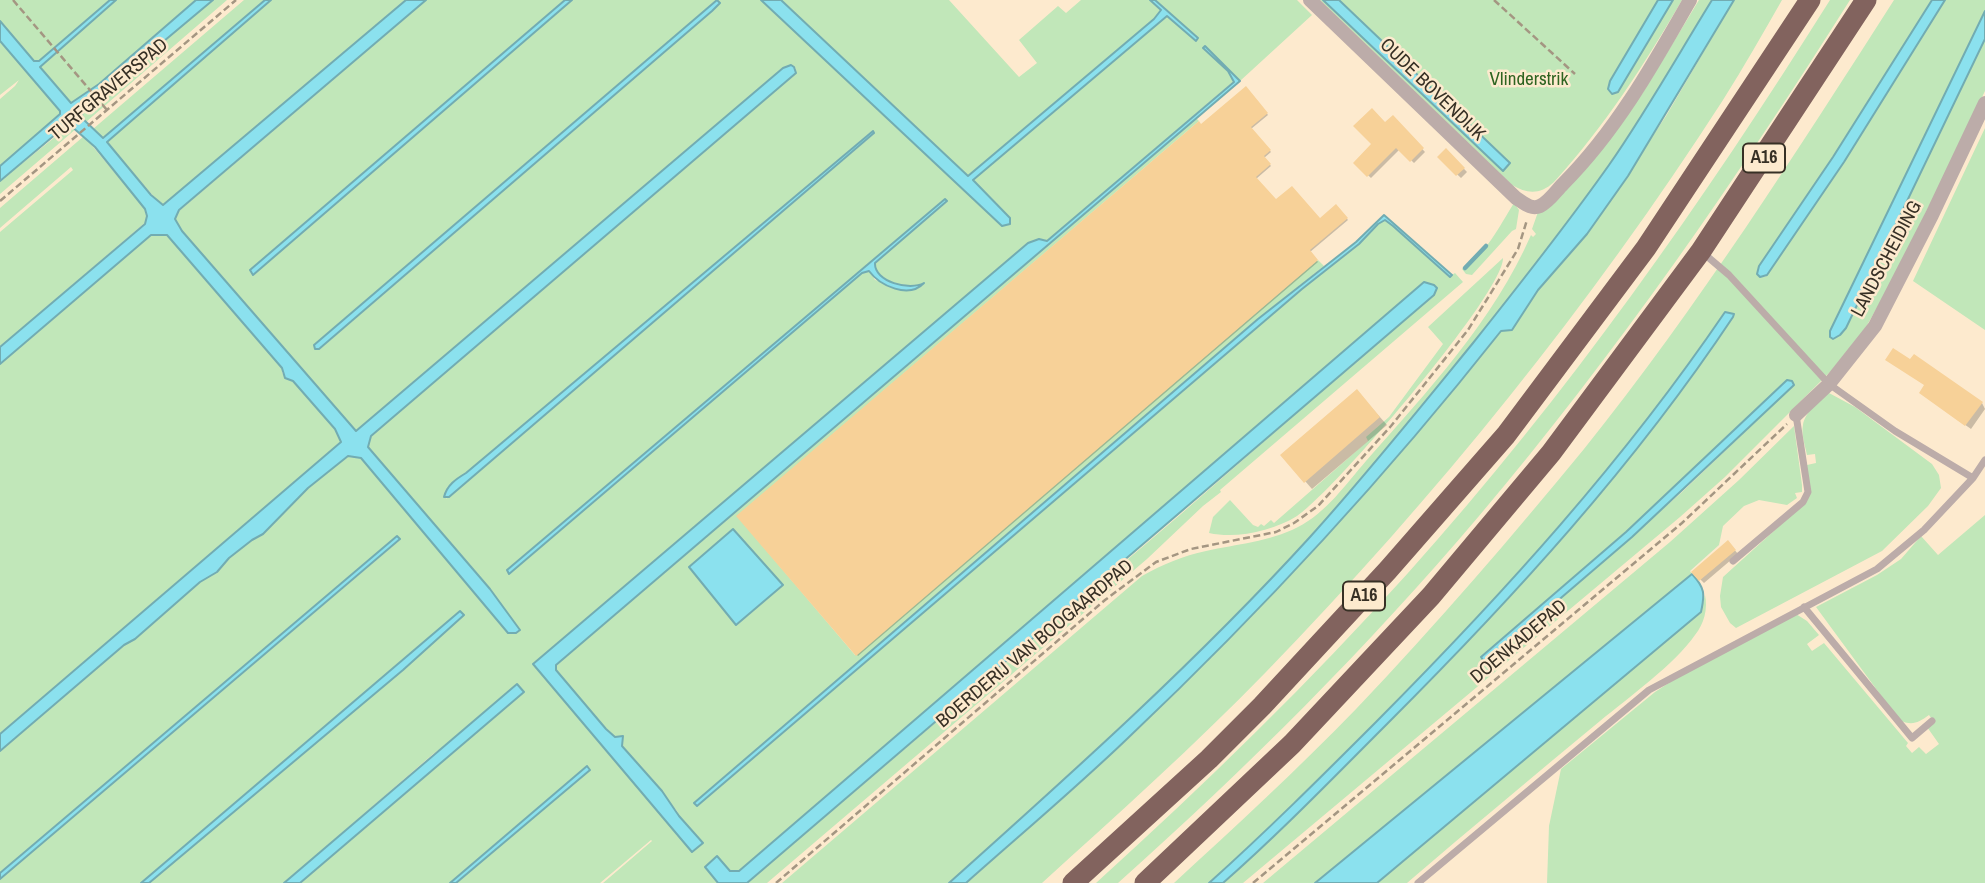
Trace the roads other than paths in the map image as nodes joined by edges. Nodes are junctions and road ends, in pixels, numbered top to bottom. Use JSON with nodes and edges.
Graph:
{"nodes":[{"id":1,"x":1310,"y":0,"type":"edge"},
{"id":2,"x":1690,"y":0,"type":"edge"},
{"id":3,"x":1810,"y":0,"type":"edge"},
{"id":4,"x":1866,"y":0,"type":"edge"},
{"id":5,"x":1985,"y":103,"type":"edge"},
{"id":6,"x":1701,"y":251,"type":"junction"},
{"id":7,"x":1829,"y":384,"type":"junction"},
{"id":8,"x":1796,"y":415,"type":"joint"},
{"id":9,"x":1985,"y":460,"type":"edge"},
{"id":10,"x":1973,"y":478,"type":"junction"},
{"id":11,"x":1733,"y":561,"type":"dead end"},
{"id":12,"x":1804,"y":607,"type":"junction"},
{"id":13,"x":1932,"y":722,"type":"dead end"},
{"id":14,"x":1073,"y":883,"type":"edge"},
{"id":15,"x":1145,"y":883,"type":"edge"},
{"id":16,"x":1418,"y":883,"type":"edge"}],
"edges":[{"from":1,"to":2,"type":"street","name":"OUDE BOVENDIJK"},
{"from":3,"to":14,"type":"highway","number":"A16"},
{"from":4,"to":6,"type":"highway","number":"A16"},
{"from":5,"to":7,"type":"street","name":"LANDSCHEIDING"},
{"from":6,"to":7,"type":"lane"},
{"from":6,"to":15,"type":"highway","number":"A16"},
{"from":7,"to":8,"type":"street","name":"LANDSCHEIDING"},
{"from":7,"to":10,"type":"lane"},
{"from":8,"to":11,"type":"lane"},
{"from":9,"to":10,"type":"lane"},
{"from":10,"to":12,"type":"lane"},
{"from":12,"to":13,"type":"lane"},
{"from":12,"to":16,"type":"lane"}]}
